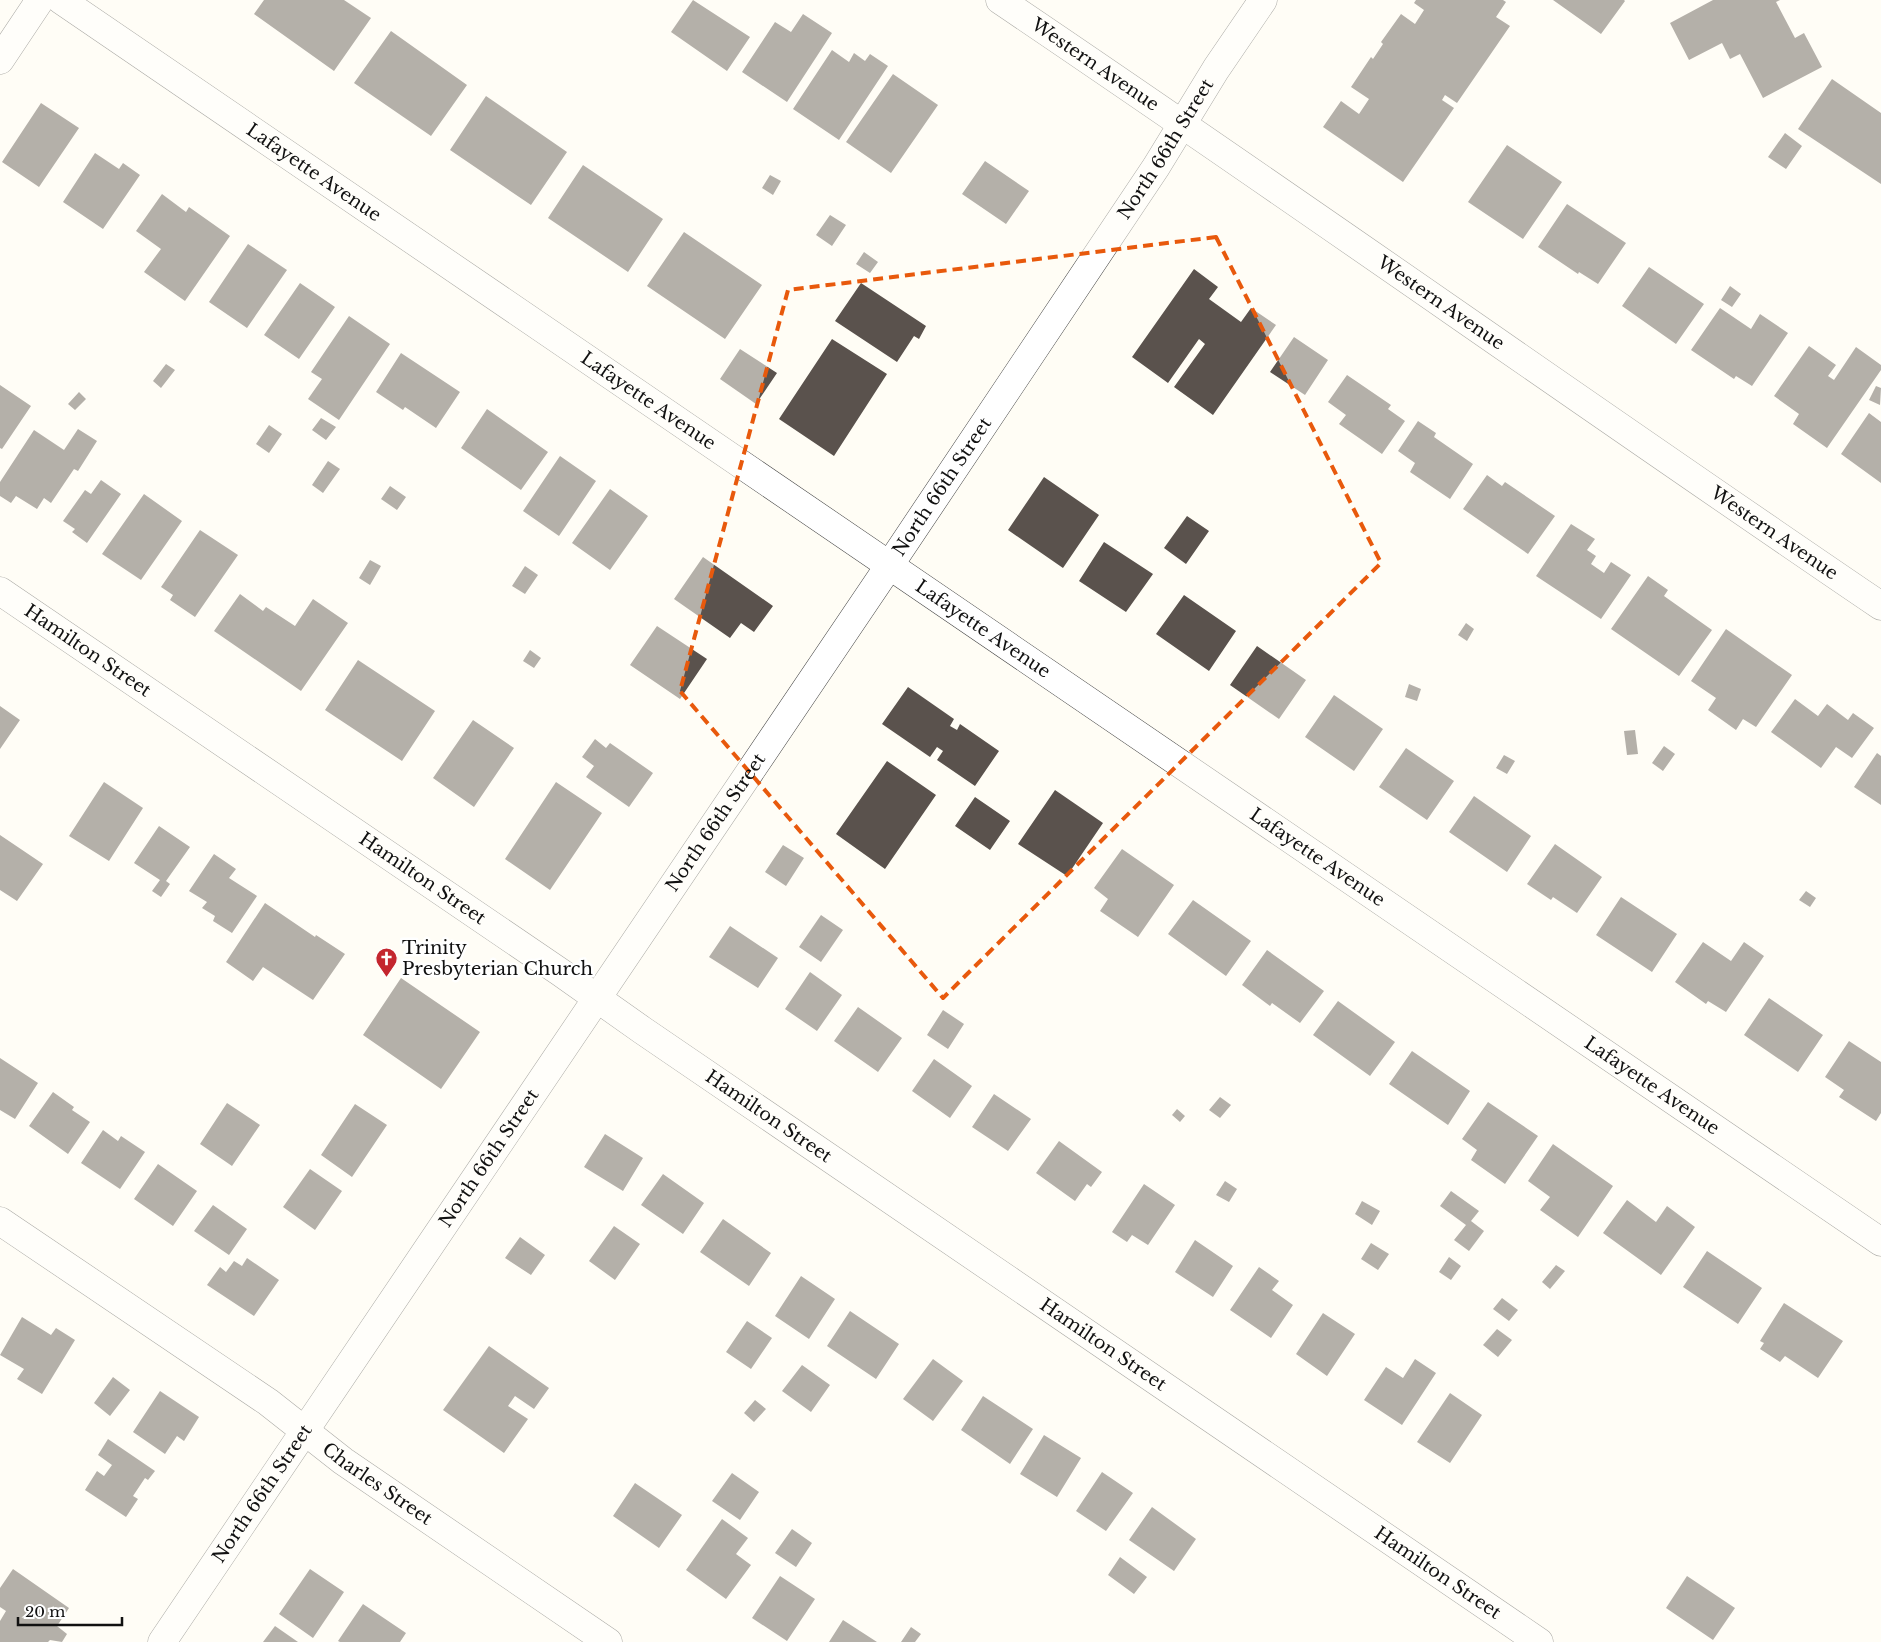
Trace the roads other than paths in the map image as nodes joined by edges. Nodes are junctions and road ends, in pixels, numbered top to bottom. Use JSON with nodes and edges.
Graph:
{"nodes":[{"id":1,"x":40,"y":0,"type":"edge"},
{"id":2,"x":61,"y":0,"type":"edge"},
{"id":3,"x":1000,"y":0,"type":"edge"},
{"id":4,"x":1263,"y":0,"type":"edge"},
{"id":5,"x":0,"y":60,"type":"edge"},
{"id":6,"x":1184,"y":124,"type":"junction"},
{"id":7,"x":889,"y":566,"type":"junction"},
{"id":8,"x":0,"y":591,"type":"edge"},
{"id":9,"x":1881,"y":606,"type":"edge"},
{"id":10,"x":596,"y":998,"type":"junction"},
{"id":11,"x":0,"y":1221,"type":"edge"},
{"id":12,"x":1881,"y":1242,"type":"edge"},
{"id":13,"x":304,"y":1430,"type":"junction"},
{"id":14,"x":162,"y":1642,"type":"edge"},
{"id":15,"x":608,"y":1642,"type":"edge"},
{"id":16,"x":1538,"y":1642,"type":"edge"}],
"edges":[{"from":1,"to":5,"type":"street"},
{"from":2,"to":7,"type":"street","name":"Lafayette Avenue"},
{"from":3,"to":6,"type":"street","name":"Western Avenue"},
{"from":4,"to":6,"type":"street","name":"North 66th Street"},
{"from":6,"to":7,"type":"street","name":"North 66th Street"},
{"from":6,"to":9,"type":"street","name":"Western Avenue"},
{"from":7,"to":10,"type":"street","name":"North 66th Street"},
{"from":7,"to":12,"type":"street","name":"Lafayette Avenue"},
{"from":8,"to":10,"type":"street","name":"Hamilton Street"},
{"from":10,"to":13,"type":"street","name":"North 66th Street"},
{"from":10,"to":16,"type":"street","name":"Hamilton Street"},
{"from":11,"to":13,"type":"street","name":"Charles Street"},
{"from":13,"to":14,"type":"street","name":"North 66th Street"},
{"from":13,"to":15,"type":"street","name":"Charles Street"}]}
